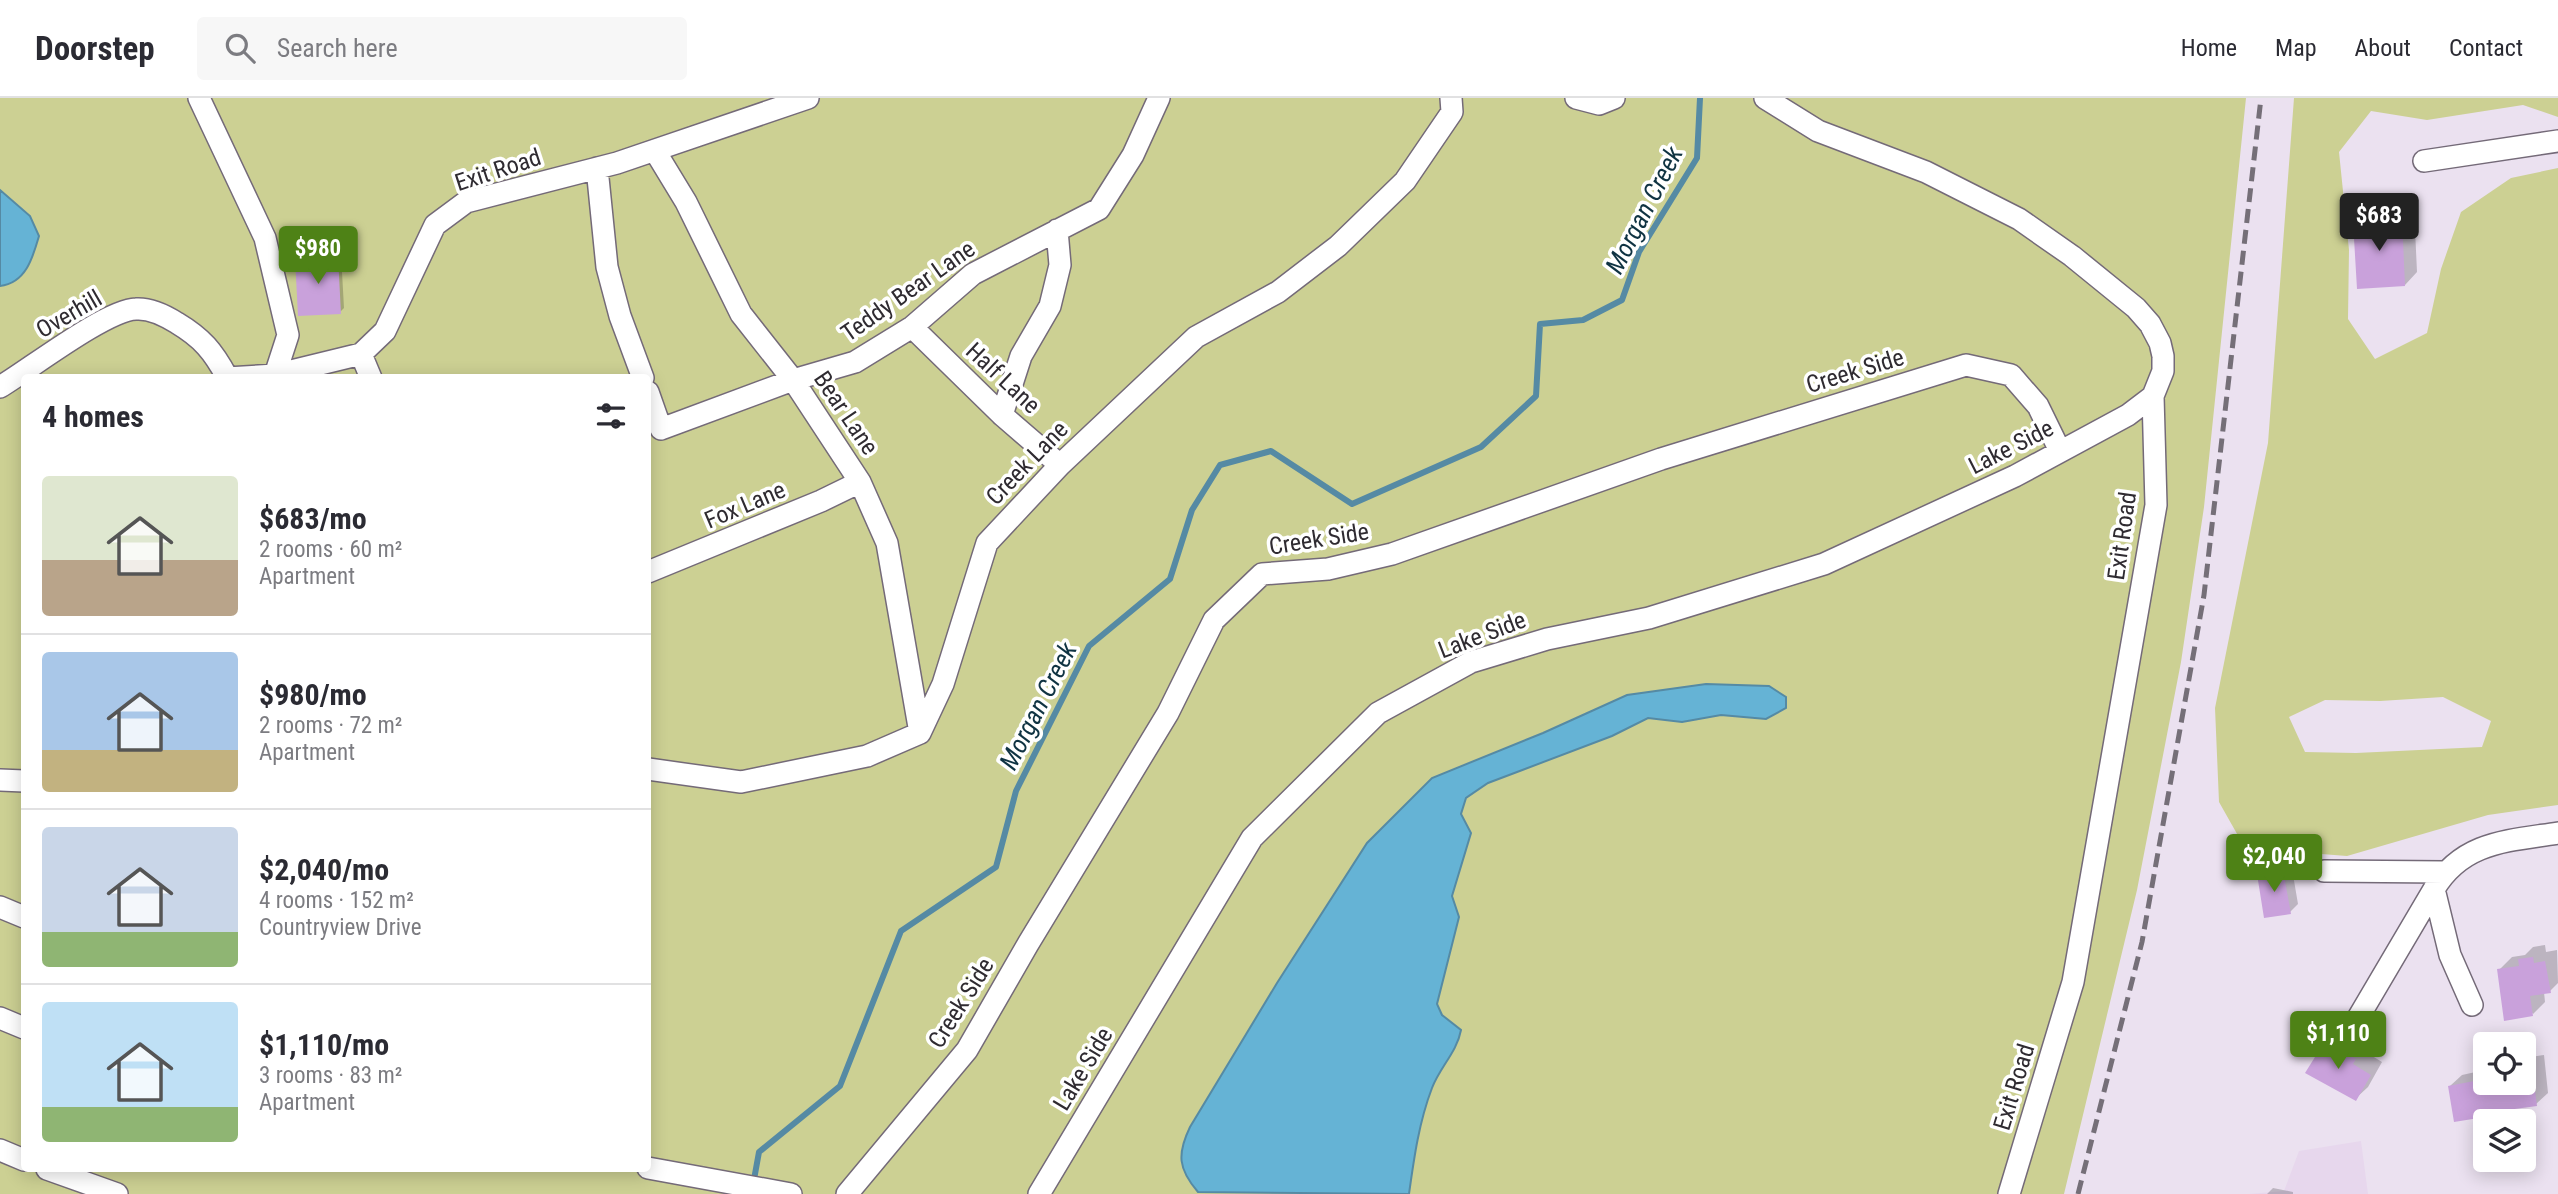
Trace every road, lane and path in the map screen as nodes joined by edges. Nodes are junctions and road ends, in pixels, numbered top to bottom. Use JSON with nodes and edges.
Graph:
{"nodes":[{"id":1,"x":199,"y":98,"type":"edge"},
{"id":2,"x":808,"y":98,"type":"edge"},
{"id":3,"x":1159,"y":98,"type":"edge"},
{"id":4,"x":1451,"y":98,"type":"edge"},
{"id":5,"x":1576,"y":98,"type":"edge"},
{"id":6,"x":1614,"y":98,"type":"edge"},
{"id":7,"x":1765,"y":98,"type":"edge"},
{"id":8,"x":2558,"y":141,"type":"edge"},
{"id":9,"x":655,"y":151,"type":"junction"},
{"id":10,"x":2424,"y":161,"type":"dead end"},
{"id":11,"x":597,"y":168,"type":"junction"},
{"id":12,"x":1057,"y":230,"type":"junction"},
{"id":13,"x":912,"y":327,"type":"junction"},
{"id":14,"x":361,"y":354,"type":"junction"},
{"id":15,"x":225,"y":374,"type":"edge"},
{"id":16,"x":276,"y":374,"type":"edge"},
{"id":17,"x":283,"y":374,"type":"edge"},
{"id":18,"x":369,"y":374,"type":"edge"},
{"id":19,"x":642,"y":374,"type":"edge"},
{"id":20,"x":793,"y":380,"type":"junction"},
{"id":21,"x":0,"y":387,"type":"edge"},
{"id":22,"x":2153,"y":396,"type":"junction"},
{"id":23,"x":651,"y":400,"type":"edge"},
{"id":24,"x":1002,"y":415,"type":"junction"},
{"id":25,"x":2060,"y":451,"type":"junction"},
{"id":26,"x":1059,"y":465,"type":"junction"},
{"id":27,"x":860,"y":482,"type":"junction"},
{"id":28,"x":651,"y":571,"type":"edge"},
{"id":29,"x":920,"y":733,"type":"junction"},
{"id":30,"x":651,"y":769,"type":"edge"},
{"id":31,"x":0,"y":780,"type":"edge"},
{"id":32,"x":21,"y":781,"type":"edge"},
{"id":33,"x":2558,"y":833,"type":"edge"},
{"id":34,"x":2324,"y":870,"type":"dead end"},
{"id":35,"x":2439,"y":880,"type":"junction"},
{"id":36,"x":0,"y":907,"type":"edge"},
{"id":37,"x":21,"y":917,"type":"edge"},
{"id":38,"x":2472,"y":1004,"type":"dead end"},
{"id":39,"x":0,"y":1018,"type":"edge"},
{"id":40,"x":2356,"y":1023,"type":"dead end"},
{"id":41,"x":21,"y":1027,"type":"edge"},
{"id":42,"x":0,"y":1150,"type":"edge"},
{"id":43,"x":21,"y":1159,"type":"edge"},
{"id":44,"x":651,"y":1168,"type":"edge"},
{"id":45,"x":55,"y":1172,"type":"edge"},
{"id":46,"x":786,"y":1192,"type":"edge"},
{"id":47,"x":117,"y":1194,"type":"edge"},
{"id":48,"x":847,"y":1194,"type":"edge"},
{"id":49,"x":1039,"y":1194,"type":"edge"},
{"id":50,"x":2009,"y":1194,"type":"edge"}],
"edges":[{"from":1,"to":16,"type":"street"},
{"from":2,"to":9,"type":"street","name":"Exit Road"},
{"from":3,"to":12,"type":"street","name":"Teddy Bear Lane"},
{"from":4,"to":26,"type":"street","name":"Creek Lane"},
{"from":5,"to":6,"type":"street"},
{"from":7,"to":22,"type":"street","name":"Exit Road"},
{"from":8,"to":10,"type":"street"},
{"from":9,"to":11,"type":"street","name":"Exit Road"},
{"from":9,"to":20,"type":"street","name":"Bear Lane"},
{"from":11,"to":14,"type":"street","name":"Exit Road"},
{"from":11,"to":19,"type":"street"},
{"from":12,"to":13,"type":"street","name":"Teddy Bear Lane"},
{"from":12,"to":24,"type":"street"},
{"from":13,"to":20,"type":"street","name":"Teddy Bear Lane"},
{"from":13,"to":24,"type":"street","name":"Half Lane"},
{"from":14,"to":17,"type":"street"},
{"from":14,"to":18,"type":"street"},
{"from":15,"to":21,"type":"street","name":"Overhill"},
{"from":20,"to":23,"type":"street","name":"Teddy Bear Lane"},
{"from":20,"to":27,"type":"street","name":"Bear Lane"},
{"from":22,"to":25,"type":"street","name":"Lake Side"},
{"from":22,"to":50,"type":"street","name":"Exit Road"},
{"from":24,"to":26,"type":"street","name":"Half Lane"},
{"from":25,"to":48,"type":"street","name":"Creek Side"},
{"from":25,"to":49,"type":"street","name":"Lake Side"},
{"from":26,"to":29,"type":"street","name":"Creek Lane"},
{"from":27,"to":28,"type":"street","name":"Fox Lane"},
{"from":27,"to":29,"type":"street","name":"Bear Lane"},
{"from":29,"to":30,"type":"street"},
{"from":31,"to":32,"type":"street"},
{"from":33,"to":35,"type":"street"},
{"from":34,"to":35,"type":"street"},
{"from":35,"to":38,"type":"street"},
{"from":35,"to":40,"type":"street"},
{"from":36,"to":37,"type":"street"},
{"from":39,"to":41,"type":"street"},
{"from":42,"to":43,"type":"street"},
{"from":44,"to":46,"type":"street"},
{"from":45,"to":47,"type":"street"}]}
